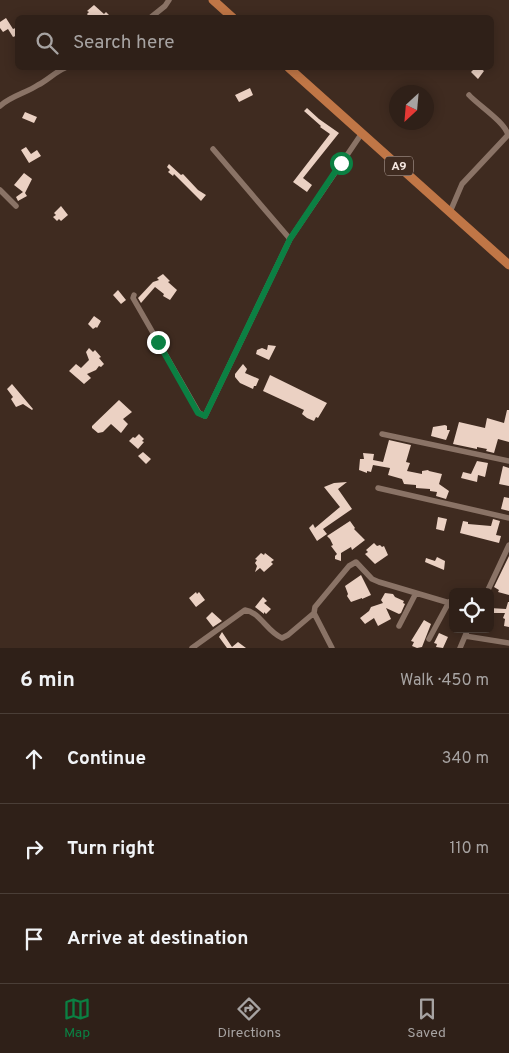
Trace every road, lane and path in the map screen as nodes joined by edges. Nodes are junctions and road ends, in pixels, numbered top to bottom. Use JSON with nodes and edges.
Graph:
{"nodes":[{"id":1,"x":169,"y":0,"type":"edge"},
{"id":2,"x":213,"y":0,"type":"edge"},
{"id":3,"x":154,"y":15,"type":"edge"},
{"id":4,"x":230,"y":15,"type":"edge"},
{"id":5,"x":60,"y":70,"type":"edge"},
{"id":6,"x":291,"y":70,"type":"edge"},
{"id":7,"x":469,"y":95,"type":"dead end"},
{"id":8,"x":0,"y":106,"type":"edge"},
{"id":9,"x":362,"y":133,"type":"junction"},
{"id":10,"x":213,"y":149,"type":"dead end"},
{"id":11,"x":0,"y":190,"type":"edge"},
{"id":12,"x":16,"y":206,"type":"dead end"},
{"id":13,"x":450,"y":212,"type":"junction"},
{"id":14,"x":290,"y":239,"type":"junction"},
{"id":15,"x":509,"y":265,"type":"edge"},
{"id":16,"x":134,"y":295,"type":"dead end"},
{"id":17,"x":382,"y":434,"type":"dead end"},
{"id":18,"x":509,"y":461,"type":"edge"},
{"id":19,"x":378,"y":488,"type":"dead end"},
{"id":20,"x":509,"y":518,"type":"edge"},
{"id":21,"x":509,"y":545,"type":"edge"},
{"id":22,"x":488,"y":588,"type":"edge"},
{"id":23,"x":416,"y":593,"type":"junction"},
{"id":24,"x":449,"y":602,"type":"edge"},
{"id":25,"x":449,"y":606,"type":"edge"},
{"id":26,"x":314,"y":613,"type":"junction"},
{"id":27,"x":399,"y":626,"type":"dead end"},
{"id":28,"x":466,"y":633,"type":"edge"},
{"id":29,"x":465,"y":636,"type":"junction"},
{"id":30,"x":429,"y":639,"type":"dead end"},
{"id":31,"x":509,"y":643,"type":"edge"},
{"id":32,"x":192,"y":648,"type":"edge"},
{"id":33,"x":332,"y":648,"type":"edge"},
{"id":34,"x":460,"y":648,"type":"edge"}],
"edges":[{"from":1,"to":3,"type":"street"},
{"from":2,"to":4,"type":"main road"},
{"from":5,"to":8,"type":"street"},
{"from":6,"to":9,"type":"main road","number":"A9"},
{"from":7,"to":13,"type":"street"},
{"from":9,"to":13,"type":"main road","number":"A9"},
{"from":9,"to":14,"type":"street"},
{"from":10,"to":14,"type":"street"},
{"from":11,"to":12,"type":"street"},
{"from":13,"to":15,"type":"main road","number":"A9"},
{"from":14,"to":16,"type":"street"},
{"from":17,"to":18,"type":"street"},
{"from":19,"to":20,"type":"street"},
{"from":21,"to":22,"type":"street"},
{"from":23,"to":24,"type":"street"},
{"from":23,"to":26,"type":"street"},
{"from":23,"to":27,"type":"street"},
{"from":25,"to":30,"type":"street"},
{"from":26,"to":32,"type":"street"},
{"from":26,"to":33,"type":"street"},
{"from":28,"to":29,"type":"street"},
{"from":29,"to":31,"type":"street"},
{"from":29,"to":34,"type":"street"}]}
